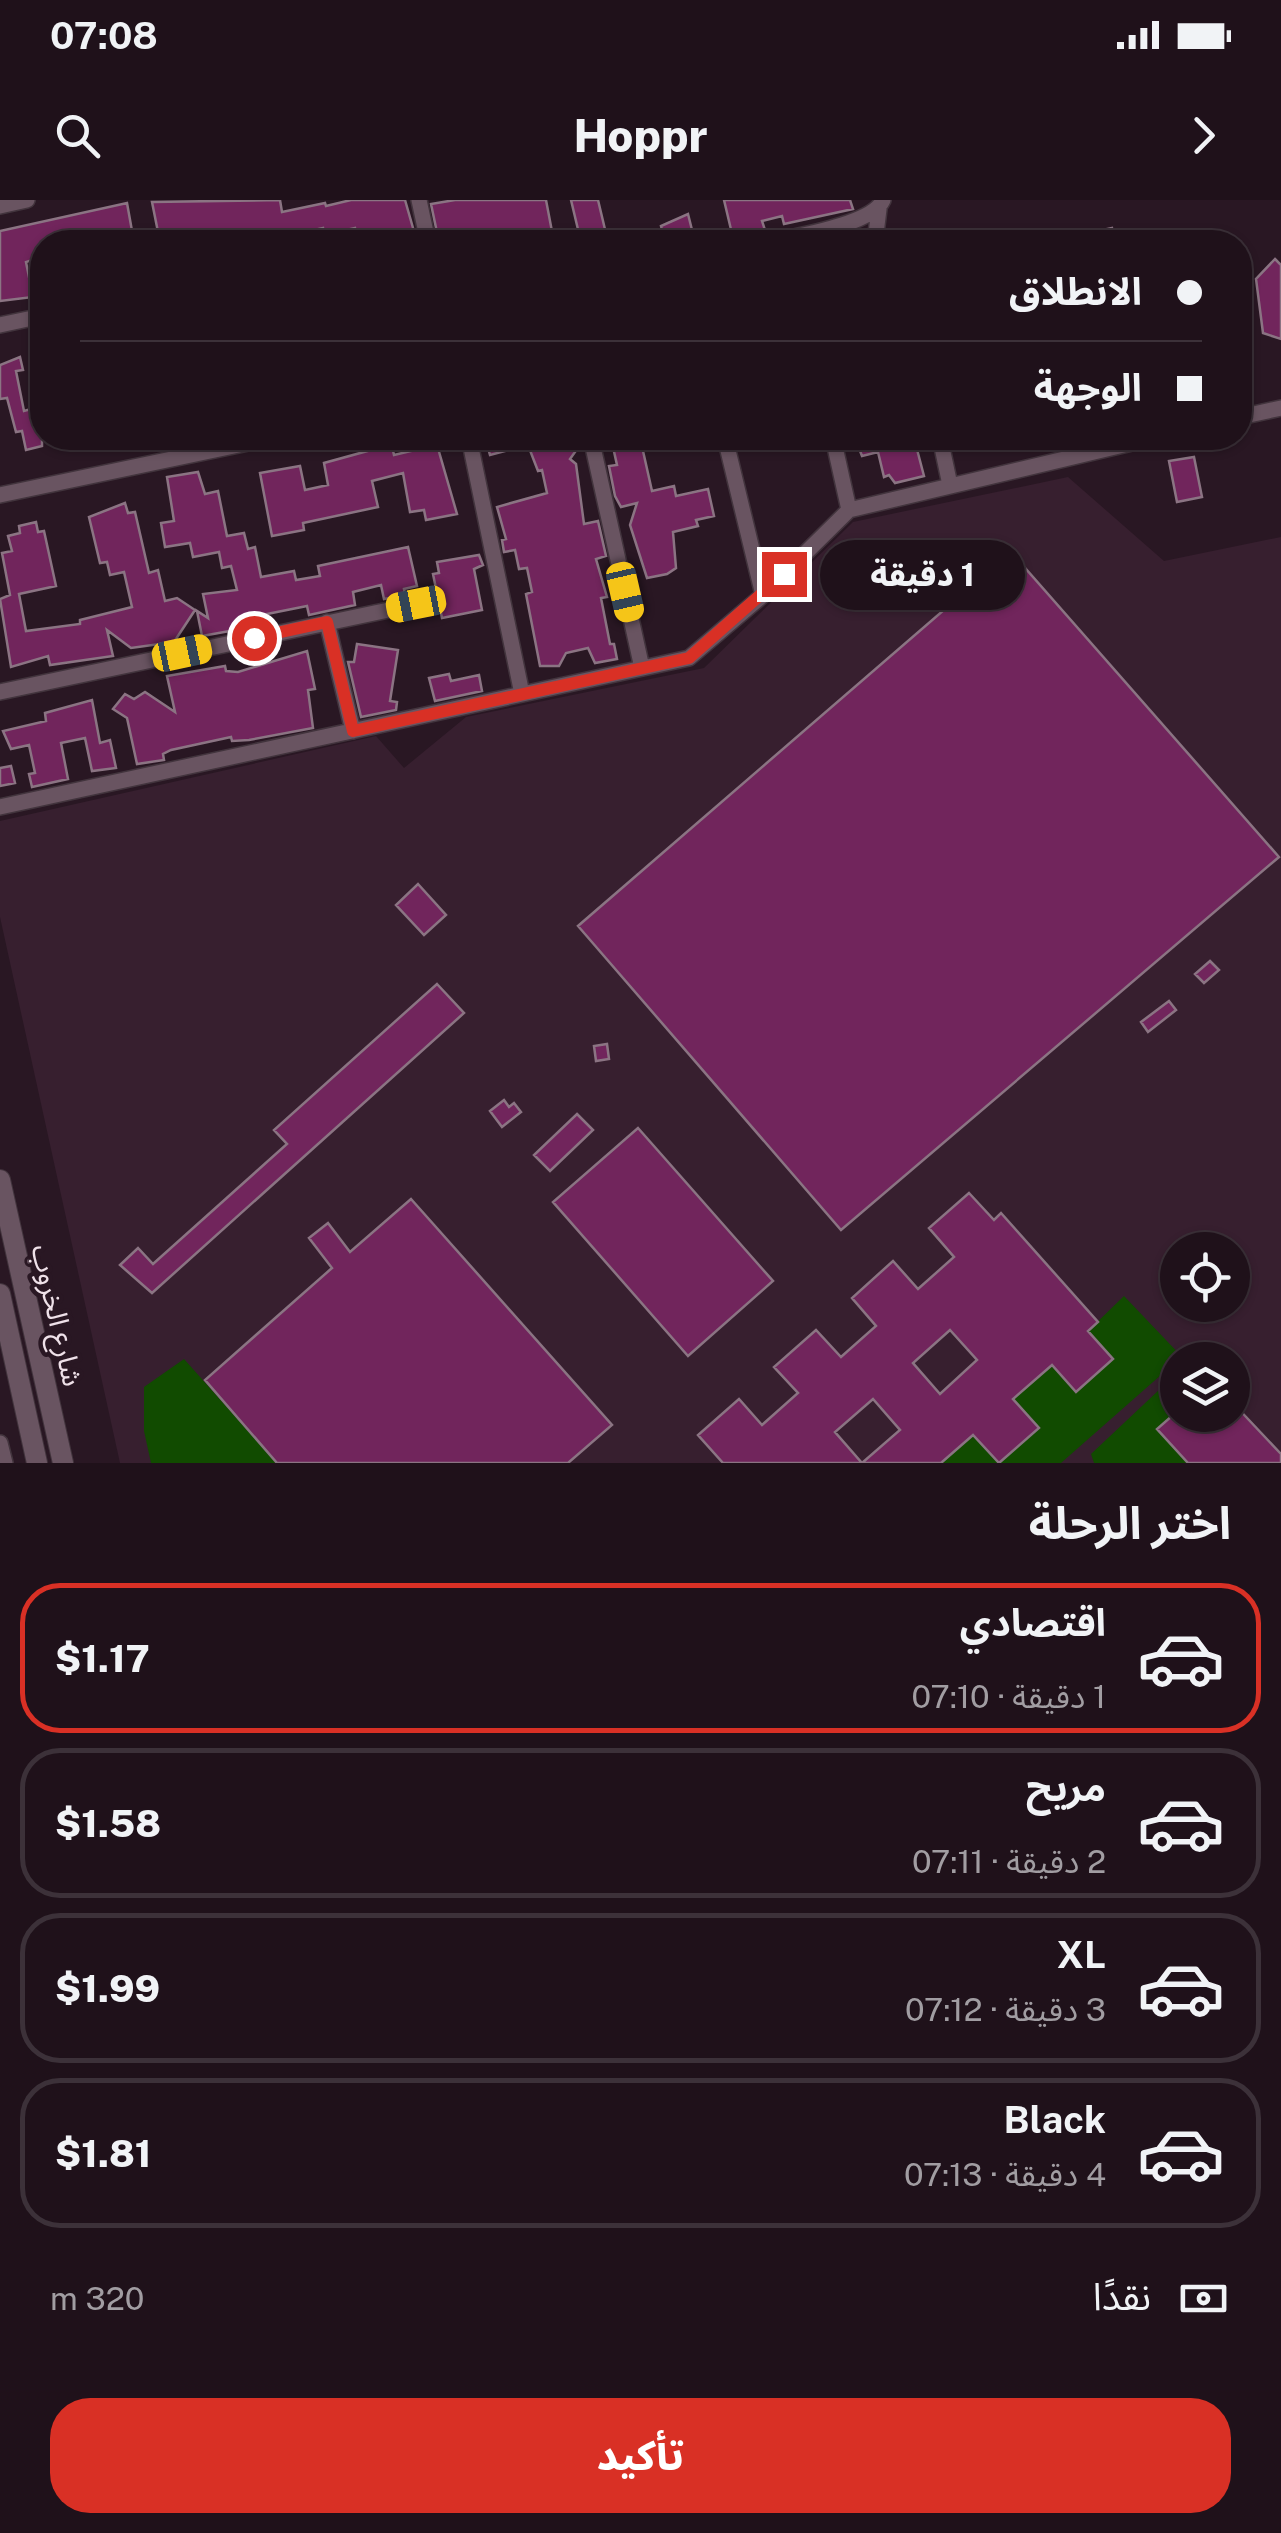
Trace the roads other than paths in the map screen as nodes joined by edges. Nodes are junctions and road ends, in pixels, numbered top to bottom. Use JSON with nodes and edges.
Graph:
{"nodes":[{"id":1,"x":27,"y":200,"type":"edge"},
{"id":2,"x":418,"y":200,"type":"edge"},
{"id":3,"x":881,"y":204,"type":"edge"},
{"id":4,"x":0,"y":206,"type":"edge"},
{"id":5,"x":425,"y":230,"type":"edge"},
{"id":6,"x":822,"y":230,"type":"edge"},
{"id":7,"x":877,"y":230,"type":"edge"},
{"id":8,"x":30,"y":319,"type":"edge"},
{"id":9,"x":0,"y":326,"type":"edge"},
{"id":10,"x":1281,"y":408,"type":"edge"},
{"id":11,"x":1252,"y":414,"type":"edge"},
{"id":12,"x":215,"y":450,"type":"edge"},
{"id":13,"x":471,"y":450,"type":"edge"},
{"id":14,"x":594,"y":450,"type":"edge"},
{"id":15,"x":728,"y":450,"type":"edge"},
{"id":16,"x":836,"y":450,"type":"edge"},
{"id":17,"x":943,"y":450,"type":"edge"},
{"id":18,"x":1101,"y":450,"type":"edge"},
{"id":19,"x":950,"y":485,"type":"junction"},
{"id":20,"x":0,"y":495,"type":"edge"},
{"id":21,"x":849,"y":510,"type":"junction"},
{"id":22,"x":763,"y":595,"type":"junction"},
{"id":23,"x":416,"y":604,"type":"dead end"},
{"id":24,"x":327,"y":622,"type":"junction"},
{"id":25,"x":642,"y":668,"type":"junction"},
{"id":26,"x":0,"y":692,"type":"edge"},
{"id":27,"x":522,"y":694,"type":"junction"},
{"id":28,"x":353,"y":731,"type":"junction"},
{"id":29,"x":0,"y":807,"type":"edge"},
{"id":30,"x":0,"y":1180,"type":"edge"},
{"id":31,"x":0,"y":1294,"type":"edge"},
{"id":32,"x":0,"y":1442,"type":"edge"},
{"id":33,"x":5,"y":1463,"type":"edge"},
{"id":34,"x":37,"y":1463,"type":"edge"},
{"id":35,"x":63,"y":1463,"type":"edge"}],
"edges":[{"from":1,"to":4,"type":"street"},
{"from":2,"to":5,"type":"street"},
{"from":3,"to":6,"type":"street"},
{"from":3,"to":7,"type":"street"},
{"from":8,"to":9,"type":"street"},
{"from":10,"to":11,"type":"street"},
{"from":12,"to":20,"type":"street"},
{"from":13,"to":27,"type":"street"},
{"from":14,"to":25,"type":"street"},
{"from":15,"to":22,"type":"street"},
{"from":16,"to":21,"type":"street"},
{"from":17,"to":19,"type":"street"},
{"from":18,"to":19,"type":"street"},
{"from":19,"to":21,"type":"street"},
{"from":21,"to":22,"type":"street"},
{"from":22,"to":25,"type":"street"},
{"from":23,"to":24,"type":"street"},
{"from":24,"to":26,"type":"street"},
{"from":24,"to":28,"type":"street"},
{"from":25,"to":27,"type":"street"},
{"from":27,"to":28,"type":"street"},
{"from":28,"to":29,"type":"street"},
{"from":30,"to":35,"type":"main road","name":"شارع الخروب"},
{"from":31,"to":34,"type":"main road","name":"شارع الخروب"},
{"from":32,"to":33,"type":"street"}]}
